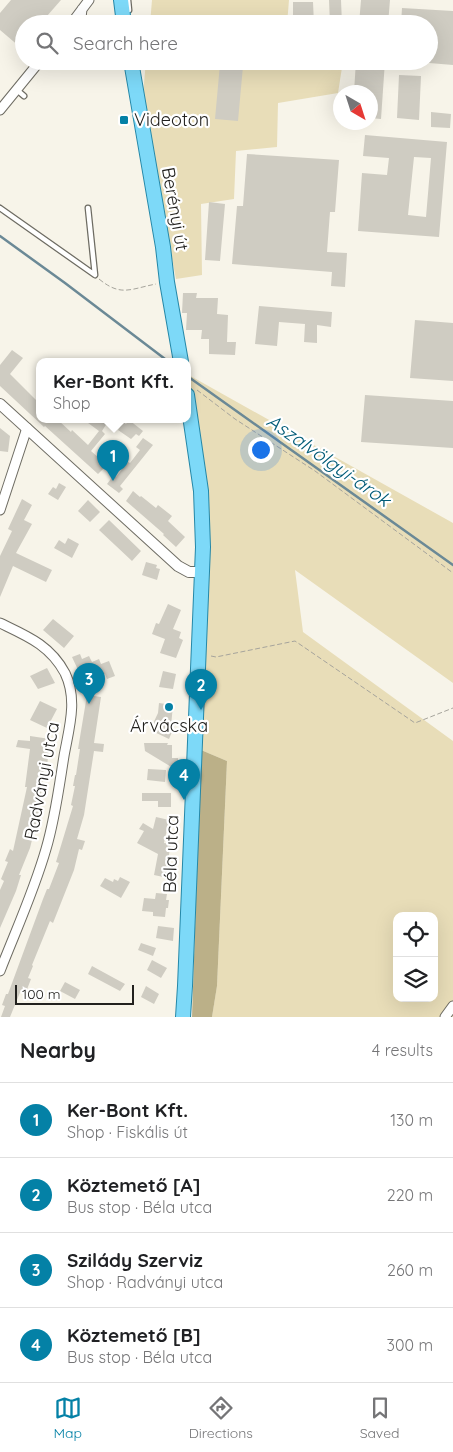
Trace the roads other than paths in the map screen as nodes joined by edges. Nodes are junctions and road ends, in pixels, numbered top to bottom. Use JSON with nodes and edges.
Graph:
{"nodes":[{"id":1,"x":89,"y":0,"type":"edge"},
{"id":2,"x":121,"y":0,"type":"edge"},
{"id":3,"x":128,"y":0,"type":"edge"},
{"id":4,"x":82,"y":9,"type":"junction"},
{"id":5,"x":77,"y":15,"type":"edge"},
{"id":6,"x":81,"y":15,"type":"edge"},
{"id":7,"x":123,"y":15,"type":"edge"},
{"id":8,"x":129,"y":15,"type":"edge"},
{"id":9,"x":34,"y":70,"type":"edge"},
{"id":10,"x":133,"y":70,"type":"edge"},
{"id":11,"x":0,"y":110,"type":"edge"},
{"id":12,"x":0,"y":208,"type":"edge"},
{"id":13,"x":88,"y":208,"type":"dead end"},
{"id":14,"x":180,"y":358,"type":"edge"},
{"id":15,"x":191,"y":400,"type":"edge"},
{"id":16,"x":0,"y":404,"type":"edge"},
{"id":17,"x":27,"y":428,"type":"junction"},
{"id":18,"x":0,"y":510,"type":"edge"},
{"id":19,"x":202,"y":572,"type":"junction"},
{"id":20,"x":0,"y":623,"type":"edge"},
{"id":21,"x":0,"y":971,"type":"edge"},
{"id":22,"x":453,"y":1006,"type":"edge"},
{"id":23,"x":183,"y":1017,"type":"edge"},
{"id":24,"x":445,"y":1017,"type":"edge"}],
"edges":[{"from":1,"to":4,"type":"street"},
{"from":2,"to":7,"type":"main road"},
{"from":3,"to":8,"type":"lane"},
{"from":4,"to":5,"type":"street"},
{"from":4,"to":6,"type":"street"},
{"from":9,"to":11,"type":"street"},
{"from":10,"to":14,"type":"main road","name":"Berényi út"},
{"from":12,"to":13,"type":"lane"},
{"from":15,"to":19,"type":"main road"},
{"from":16,"to":17,"type":"street"},
{"from":17,"to":18,"type":"street"},
{"from":17,"to":19,"type":"street"},
{"from":19,"to":23,"type":"main road","name":"Béla utca"},
{"from":20,"to":21,"type":"street","name":"Radványi utca"},
{"from":22,"to":24,"type":"street"}]}
